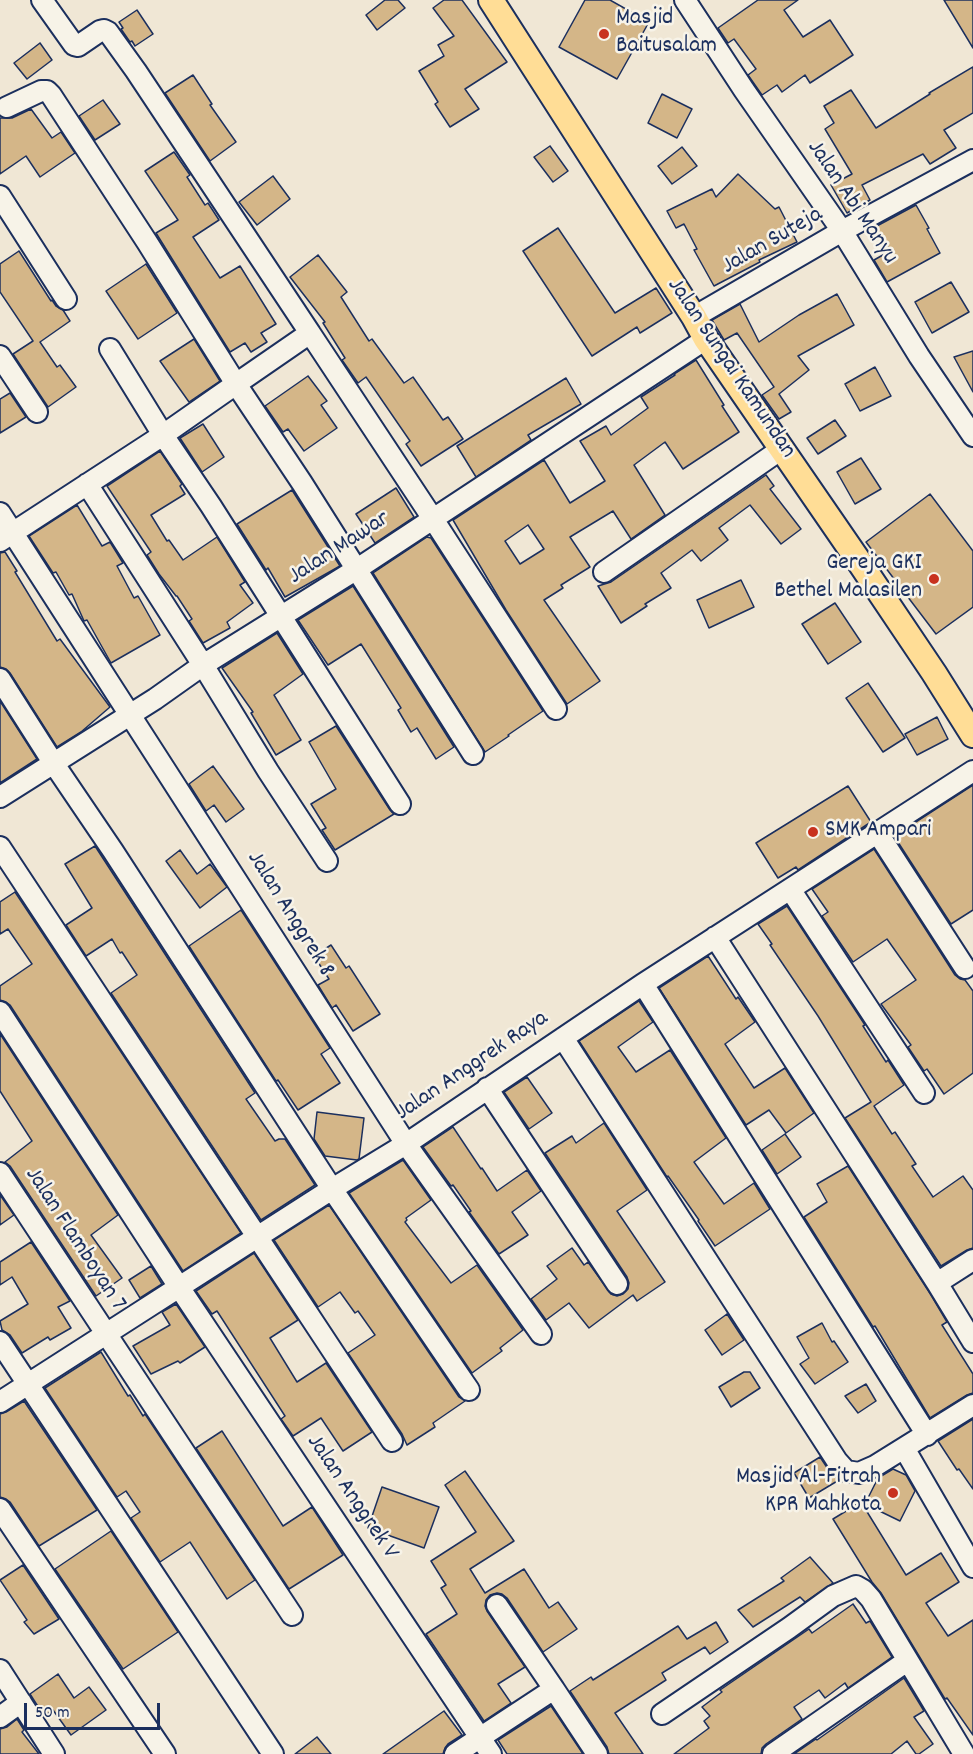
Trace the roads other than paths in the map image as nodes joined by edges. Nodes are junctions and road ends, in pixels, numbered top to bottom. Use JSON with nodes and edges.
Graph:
{"nodes":[{"id":1,"x":42,"y":0,"type":"edge"},
{"id":2,"x":491,"y":0,"type":"edge"},
{"id":3,"x":685,"y":0,"type":"edge"},
{"id":4,"x":2,"y":105,"type":"edge"},
{"id":5,"x":973,"y":160,"type":"edge"},
{"id":6,"x":0,"y":196,"type":"edge"},
{"id":7,"x":842,"y":231,"type":"junction"},
{"id":8,"x":66,"y":299,"type":"dead end"},
{"id":9,"x":694,"y":317,"type":"junction"},
{"id":10,"x":310,"y":333,"type":"junction"},
{"id":11,"x":706,"y":339,"type":"junction"},
{"id":12,"x":110,"y":349,"type":"dead end"},
{"id":13,"x":0,"y":356,"type":"edge"},
{"id":14,"x":236,"y":384,"type":"junction"},
{"id":15,"x":37,"y":412,"type":"dead end"},
{"id":16,"x":163,"y":435,"type":"junction"},
{"id":17,"x":973,"y":436,"type":"edge"},
{"id":18,"x":783,"y":448,"type":"junction"},
{"id":19,"x":87,"y":484,"type":"junction"},
{"id":20,"x":0,"y":513,"type":"edge"},
{"id":21,"x":433,"y":519,"type":"junction"},
{"id":22,"x":6,"y":536,"type":"edge"},
{"id":23,"x":357,"y":569,"type":"junction"},
{"id":24,"x":604,"y":572,"type":"dead end"},
{"id":25,"x":282,"y":617,"type":"junction"},
{"id":26,"x":203,"y":665,"type":"junction"},
{"id":27,"x":0,"y":679,"type":"edge"},
{"id":28,"x":556,"y":709,"type":"dead end"},
{"id":29,"x":129,"y":715,"type":"junction"},
{"id":30,"x":973,"y":735,"type":"edge"},
{"id":31,"x":473,"y":754,"type":"dead end"},
{"id":32,"x":54,"y":764,"type":"junction"},
{"id":33,"x":973,"y":771,"type":"edge"},
{"id":34,"x":0,"y":797,"type":"edge"},
{"id":35,"x":400,"y":804,"type":"dead end"},
{"id":36,"x":877,"y":832,"type":"junction"},
{"id":37,"x":0,"y":847,"type":"edge"},
{"id":38,"x":327,"y":861,"type":"dead end"},
{"id":39,"x":790,"y":889,"type":"junction"},
{"id":40,"x":715,"y":938,"type":"junction"},
{"id":41,"x":965,"y":968,"type":"dead end"},
{"id":42,"x":643,"y":984,"type":"junction"},
{"id":43,"x":0,"y":1012,"type":"edge"},
{"id":44,"x":563,"y":1038,"type":"junction"},
{"id":45,"x":487,"y":1088,"type":"junction"},
{"id":46,"x":924,"y":1093,"type":"dead end"},
{"id":47,"x":405,"y":1144,"type":"junction"},
{"id":48,"x":0,"y":1173,"type":"edge"},
{"id":49,"x":332,"y":1189,"type":"junction"},
{"id":50,"x":258,"y":1238,"type":"junction"},
{"id":51,"x":973,"y":1260,"type":"edge"},
{"id":52,"x":937,"y":1283,"type":"junction"},
{"id":53,"x":617,"y":1284,"type":"dead end"},
{"id":54,"x":179,"y":1287,"type":"junction"},
{"id":55,"x":541,"y":1334,"type":"dead end"},
{"id":56,"x":106,"y":1335,"type":"junction"},
{"id":57,"x":0,"y":1342,"type":"edge"},
{"id":58,"x":973,"y":1342,"type":"edge"},
{"id":59,"x":27,"y":1385,"type":"junction"},
{"id":60,"x":469,"y":1390,"type":"dead end"},
{"id":61,"x":0,"y":1402,"type":"edge"},
{"id":62,"x":973,"y":1405,"type":"edge"},
{"id":63,"x":927,"y":1435,"type":"junction"},
{"id":64,"x":393,"y":1441,"type":"dead end"},
{"id":65,"x":904,"y":1448,"type":"junction"},
{"id":66,"x":0,"y":1509,"type":"edge"},
{"id":67,"x":973,"y":1567,"type":"edge"},
{"id":68,"x":497,"y":1605,"type":"dead end"},
{"id":69,"x":292,"y":1615,"type":"dead end"},
{"id":70,"x":907,"y":1661,"type":"junction"},
{"id":71,"x":0,"y":1670,"type":"edge"},
{"id":72,"x":554,"y":1689,"type":"junction"},
{"id":73,"x":21,"y":1702,"type":"junction"},
{"id":74,"x":662,"y":1714,"type":"dead end"},
{"id":75,"x":0,"y":1716,"type":"edge"},
{"id":76,"x":486,"y":1746,"type":"edge"},
{"id":77,"x":963,"y":1748,"type":"edge"},
{"id":78,"x":54,"y":1754,"type":"edge"},
{"id":79,"x":165,"y":1754,"type":"edge"},
{"id":80,"x":273,"y":1754,"type":"edge"},
{"id":81,"x":455,"y":1754,"type":"edge"},
{"id":82,"x":597,"y":1754,"type":"edge"},
{"id":83,"x":773,"y":1754,"type":"edge"}],
"edges":[{"from":1,"to":10,"type":"street"},
{"from":2,"to":9,"type":"main road","name":"Jalan Sungai Kamundan"},
{"from":3,"to":7,"type":"street","name":"Jalan Abi Manyu"},
{"from":4,"to":14,"type":"street"},
{"from":5,"to":7,"type":"street","name":"Jalan Suteja"},
{"from":6,"to":8,"type":"street"},
{"from":7,"to":9,"type":"street","name":"Jalan Suteja"},
{"from":7,"to":17,"type":"street","name":"Jalan Abi Manyu"},
{"from":9,"to":11,"type":"main road","name":"Jalan Sungai Kamundan"},
{"from":10,"to":14,"type":"street"},
{"from":10,"to":21,"type":"street"},
{"from":11,"to":18,"type":"main road","name":"Jalan Sungai Kamundan"},
{"from":11,"to":21,"type":"street","name":"Jalan Mawar"},
{"from":12,"to":16,"type":"street"},
{"from":13,"to":15,"type":"street"},
{"from":14,"to":16,"type":"street"},
{"from":14,"to":23,"type":"street"},
{"from":16,"to":19,"type":"street"},
{"from":16,"to":25,"type":"street"},
{"from":18,"to":24,"type":"street"},
{"from":18,"to":30,"type":"main road","name":"Jalan Sungai Kamundan"},
{"from":19,"to":22,"type":"street"},
{"from":19,"to":26,"type":"street"},
{"from":20,"to":22,"type":"street","name":"Jalan Anggrek 8"},
{"from":21,"to":23,"type":"street","name":"Jalan Mawar"},
{"from":21,"to":28,"type":"street"},
{"from":22,"to":29,"type":"street","name":"Jalan Anggrek 8"},
{"from":23,"to":25,"type":"street","name":"Jalan Mawar"},
{"from":23,"to":31,"type":"street"},
{"from":25,"to":26,"type":"street","name":"Jalan Mawar"},
{"from":25,"to":35,"type":"street"},
{"from":26,"to":29,"type":"street","name":"Jalan Mawar"},
{"from":26,"to":38,"type":"street"},
{"from":27,"to":32,"type":"street"},
{"from":29,"to":32,"type":"street","name":"Jalan Mawar"},
{"from":29,"to":47,"type":"street","name":"Jalan Anggrek 8"},
{"from":32,"to":34,"type":"street","name":"Jalan Mawar"},
{"from":32,"to":49,"type":"street"},
{"from":33,"to":36,"type":"street","name":"Jalan Anggrek Raya"},
{"from":36,"to":39,"type":"street","name":"Jalan Anggrek Raya"},
{"from":36,"to":41,"type":"street"},
{"from":37,"to":50,"type":"street"},
{"from":39,"to":40,"type":"street","name":"Jalan Anggrek Raya"},
{"from":39,"to":46,"type":"street"},
{"from":40,"to":42,"type":"street","name":"Jalan Anggrek Raya"},
{"from":40,"to":52,"type":"street"},
{"from":42,"to":44,"type":"street","name":"Jalan Anggrek Raya"},
{"from":42,"to":63,"type":"street"},
{"from":43,"to":54,"type":"street","name":"Jalan Anggrek V"},
{"from":44,"to":45,"type":"street","name":"Jalan Anggrek Raya"},
{"from":44,"to":65,"type":"street"},
{"from":45,"to":47,"type":"street","name":"Jalan Anggrek Raya"},
{"from":45,"to":53,"type":"street"},
{"from":47,"to":49,"type":"street","name":"Jalan Anggrek Raya"},
{"from":47,"to":55,"type":"street","name":"Jalan Anggrek 8"},
{"from":48,"to":56,"type":"street","name":"Jalan Flamboyan 7"},
{"from":49,"to":50,"type":"street","name":"Jalan Anggrek Raya"},
{"from":49,"to":60,"type":"street"},
{"from":50,"to":54,"type":"street","name":"Jalan Anggrek Raya"},
{"from":50,"to":64,"type":"street"},
{"from":51,"to":52,"type":"street"},
{"from":52,"to":58,"type":"street"},
{"from":54,"to":56,"type":"street","name":"Jalan Anggrek Raya"},
{"from":54,"to":76,"type":"street","name":"Jalan Anggrek V"},
{"from":56,"to":59,"type":"street","name":"Jalan Anggrek Raya"},
{"from":56,"to":69,"type":"street","name":"Jalan Flamboyan 7"},
{"from":57,"to":59,"type":"street"},
{"from":59,"to":61,"type":"street","name":"Jalan Anggrek Raya"},
{"from":59,"to":80,"type":"street"},
{"from":62,"to":63,"type":"street"},
{"from":63,"to":65,"type":"street"},
{"from":65,"to":67,"type":"street"},
{"from":66,"to":79,"type":"street"},
{"from":68,"to":72,"type":"street"},
{"from":70,"to":74,"type":"street"},
{"from":70,"to":77,"type":"street"},
{"from":70,"to":83,"type":"street"},
{"from":71,"to":73,"type":"street"},
{"from":72,"to":76,"type":"street"},
{"from":72,"to":82,"type":"street"},
{"from":73,"to":75,"type":"street"},
{"from":73,"to":78,"type":"street"},
{"from":76,"to":81,"type":"street"}]}
